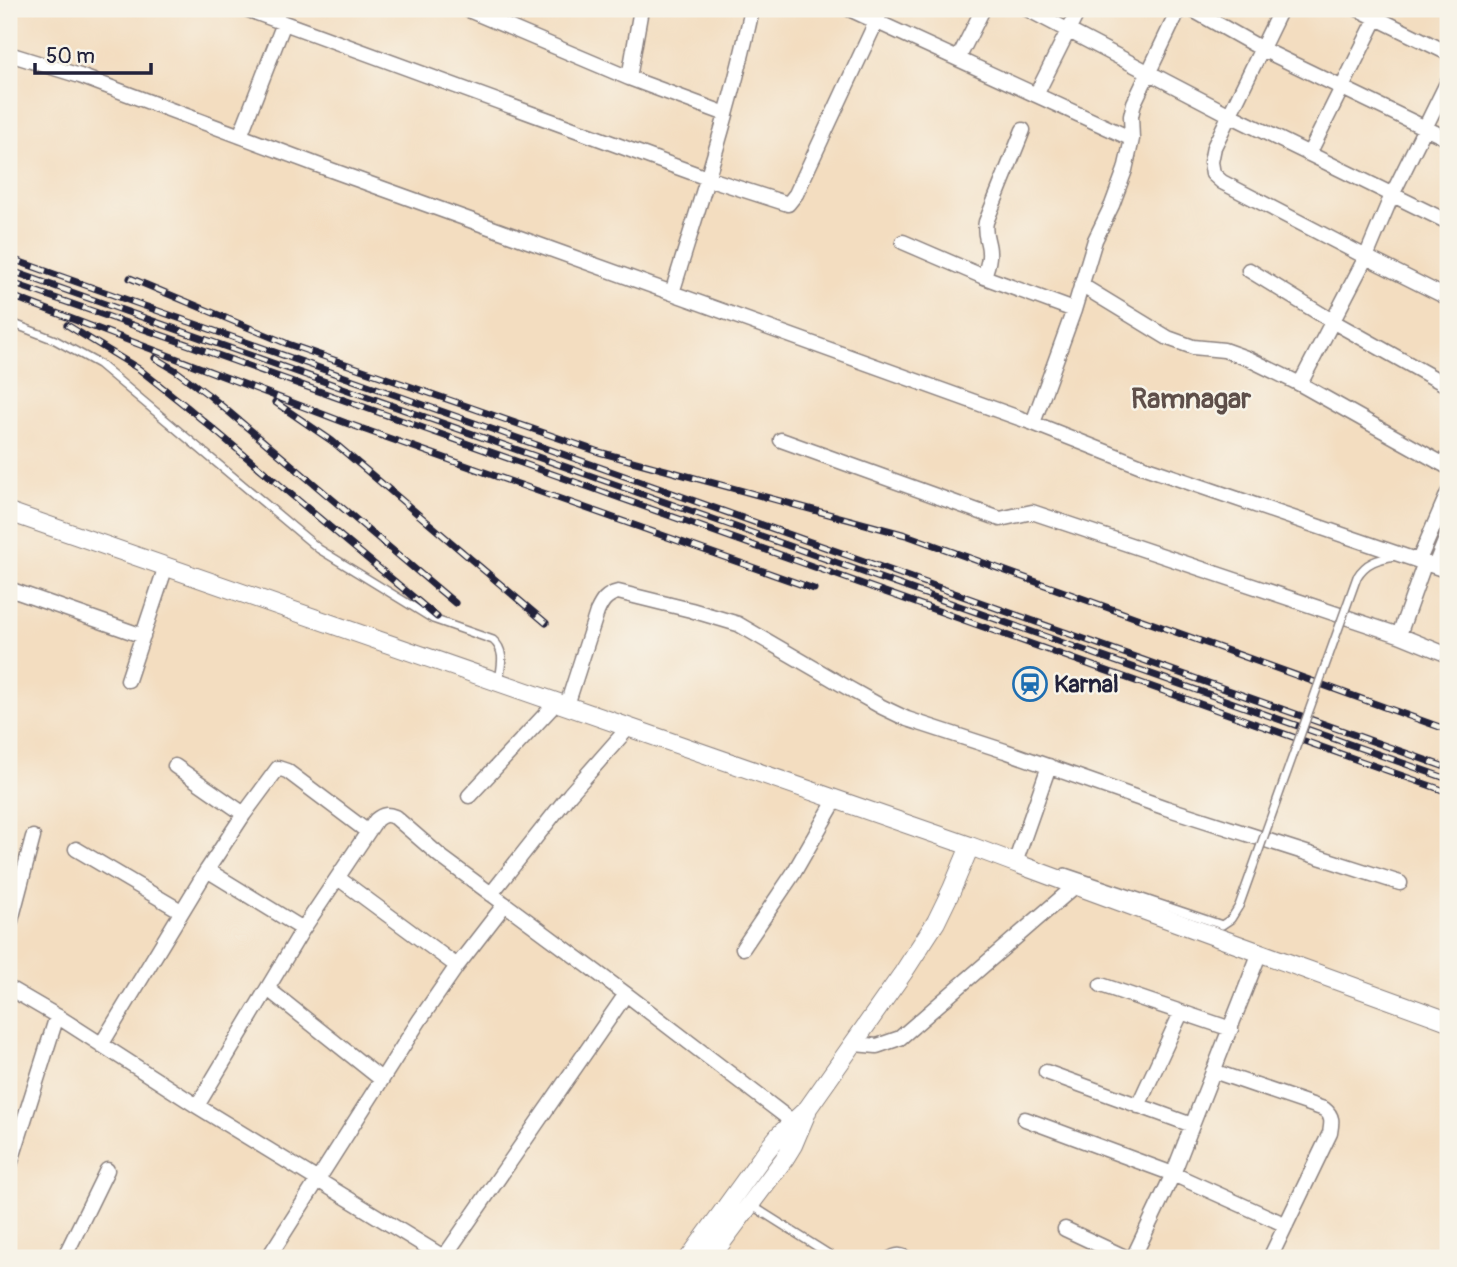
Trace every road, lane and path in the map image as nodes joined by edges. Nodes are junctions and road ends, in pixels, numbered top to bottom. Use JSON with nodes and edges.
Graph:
{"nodes":[{"id":1,"x":466,"y":9,"type":"edge"},
{"id":2,"x":641,"y":9,"type":"edge"},
{"id":3,"x":752,"y":9,"type":"edge"},
{"id":4,"x":849,"y":9,"type":"edge"},
{"id":5,"x":983,"y":9,"type":"edge"},
{"id":6,"x":1027,"y":9,"type":"edge"},
{"id":7,"x":1079,"y":9,"type":"edge"},
{"id":8,"x":1179,"y":9,"type":"edge"},
{"id":9,"x":1191,"y":9,"type":"edge"},
{"id":10,"x":1281,"y":9,"type":"edge"},
{"id":11,"x":1358,"y":9,"type":"edge"},
{"id":12,"x":254,"y":10,"type":"edge"},
{"id":13,"x":1379,"y":13,"type":"edge"},
{"id":14,"x":493,"y":14,"type":"edge"},
{"id":15,"x":879,"y":15,"type":"edge"},
{"id":16,"x":284,"y":23,"type":"junction"},
{"id":17,"x":1069,"y":29,"type":"junction"},
{"id":18,"x":1262,"y":48,"type":"junction"},
{"id":19,"x":1448,"y":52,"type":"edge"},
{"id":20,"x":9,"y":54,"type":"edge"},
{"id":21,"x":958,"y":59,"type":"junction"},
{"id":22,"x":1149,"y":73,"type":"junction"},
{"id":23,"x":629,"y":78,"type":"junction"},
{"id":24,"x":1448,"y":80,"type":"edge"},
{"id":25,"x":1342,"y":88,"type":"junction"},
{"id":26,"x":1036,"y":95,"type":"junction"},
{"id":27,"x":726,"y":114,"type":"junction"},
{"id":28,"x":1230,"y":116,"type":"junction"},
{"id":29,"x":1425,"y":128,"type":"junction"},
{"id":30,"x":1023,"y":130,"type":"dead end"},
{"id":31,"x":240,"y":136,"type":"junction"},
{"id":32,"x":1132,"y":139,"type":"junction"},
{"id":33,"x":1448,"y":139,"type":"edge"},
{"id":34,"x":1309,"y":154,"type":"junction"},
{"id":35,"x":707,"y":178,"type":"junction"},
{"id":36,"x":1392,"y":195,"type":"junction"},
{"id":37,"x":1448,"y":222,"type":"edge"},
{"id":38,"x":903,"y":242,"type":"dead end"},
{"id":39,"x":1366,"y":257,"type":"junction"},
{"id":40,"x":1249,"y":270,"type":"dead end"},
{"id":41,"x":985,"y":277,"type":"junction"},
{"id":42,"x":1081,"y":285,"type":"junction"},
{"id":43,"x":672,"y":293,"type":"junction"},
{"id":44,"x":1448,"y":296,"type":"edge"},
{"id":45,"x":1074,"y":310,"type":"junction"},
{"id":46,"x":1332,"y":321,"type":"junction"},
{"id":47,"x":9,"y":322,"type":"edge"},
{"id":48,"x":1300,"y":384,"type":"junction"},
{"id":49,"x":1448,"y":386,"type":"edge"},
{"id":50,"x":1033,"y":423,"type":"junction"},
{"id":51,"x":780,"y":440,"type":"dead end"},
{"id":52,"x":1448,"y":467,"type":"edge"},
{"id":53,"x":1448,"y":493,"type":"edge"},
{"id":54,"x":9,"y":512,"type":"edge"},
{"id":55,"x":1448,"y":534,"type":"edge"},
{"id":56,"x":1402,"y":555,"type":"junction"},
{"id":57,"x":1432,"y":565,"type":"edge"},
{"id":58,"x":166,"y":566,"type":"junction"},
{"id":59,"x":9,"y":589,"type":"edge"},
{"id":60,"x":1399,"y":635,"type":"junction"},
{"id":61,"x":143,"y":636,"type":"junction"},
{"id":62,"x":1448,"y":655,"type":"edge"},
{"id":63,"x":128,"y":680,"type":"dead end"},
{"id":64,"x":499,"y":681,"type":"junction"},
{"id":65,"x":562,"y":703,"type":"junction"},
{"id":66,"x":629,"y":727,"type":"junction"},
{"id":67,"x":175,"y":766,"type":"dead end"},
{"id":68,"x":1049,"y":766,"type":"junction"},
{"id":69,"x":469,"y":796,"type":"dead end"},
{"id":70,"x":836,"y":799,"type":"junction"},
{"id":71,"x":244,"y":814,"type":"junction"},
{"id":72,"x":368,"y":832,"type":"junction"},
{"id":73,"x":33,"y":837,"type":"dead end"},
{"id":74,"x":970,"y":846,"type":"junction"},
{"id":75,"x":76,"y":849,"type":"dead end"},
{"id":76,"x":1022,"y":866,"type":"junction"},
{"id":77,"x":207,"y":870,"type":"junction"},
{"id":78,"x":338,"y":878,"type":"junction"},
{"id":79,"x":1400,"y":883,"type":"dead end"},
{"id":80,"x":1076,"y":886,"type":"junction"},
{"id":81,"x":491,"y":894,"type":"junction"},
{"id":82,"x":505,"y":904,"type":"junction"},
{"id":83,"x":181,"y":911,"type":"junction"},
{"id":84,"x":9,"y":928,"type":"edge"},
{"id":85,"x":303,"y":929,"type":"junction"},
{"id":86,"x":743,"y":948,"type":"dead end"},
{"id":87,"x":1260,"y":952,"type":"junction"},
{"id":88,"x":457,"y":966,"type":"junction"},
{"id":89,"x":1101,"y":985,"type":"dead end"},
{"id":90,"x":9,"y":988,"type":"edge"},
{"id":91,"x":268,"y":989,"type":"junction"},
{"id":92,"x":626,"y":994,"type":"junction"},
{"id":93,"x":1181,"y":1013,"type":"junction"},
{"id":94,"x":57,"y":1016,"type":"junction"},
{"id":95,"x":1448,"y":1021,"type":"edge"},
{"id":96,"x":1231,"y":1029,"type":"junction"},
{"id":97,"x":854,"y":1044,"type":"junction"},
{"id":98,"x":101,"y":1045,"type":"junction"},
{"id":99,"x":1213,"y":1070,"type":"junction"},
{"id":100,"x":1046,"y":1072,"type":"dead end"},
{"id":101,"x":381,"y":1079,"type":"junction"},
{"id":102,"x":197,"y":1106,"type":"junction"},
{"id":103,"x":1138,"y":1106,"type":"junction"},
{"id":104,"x":808,"y":1108,"type":"junction"},
{"id":105,"x":1025,"y":1119,"type":"dead end"},
{"id":106,"x":793,"y":1122,"type":"junction"},
{"id":107,"x":1192,"y":1125,"type":"junction"},
{"id":108,"x":9,"y":1168,"type":"edge"},
{"id":109,"x":107,"y":1170,"type":"dead end"},
{"id":110,"x":1173,"y":1174,"type":"junction"},
{"id":111,"x":318,"y":1180,"type":"junction"},
{"id":112,"x":751,"y":1204,"type":"junction"},
{"id":113,"x":1286,"y":1225,"type":"junction"},
{"id":114,"x":1065,"y":1228,"type":"dead end"},
{"id":115,"x":709,"y":1254,"type":"edge"},
{"id":116,"x":64,"y":1258,"type":"edge"},
{"id":117,"x":268,"y":1258,"type":"edge"},
{"id":118,"x":444,"y":1258,"type":"edge"},
{"id":119,"x":835,"y":1258,"type":"edge"},
{"id":120,"x":886,"y":1258,"type":"edge"},
{"id":121,"x":914,"y":1258,"type":"edge"},
{"id":122,"x":1127,"y":1258,"type":"edge"},
{"id":123,"x":1133,"y":1258,"type":"edge"},
{"id":124,"x":1270,"y":1258,"type":"edge"}],
"edges":[{"from":1,"to":14,"type":"street"},
{"from":2,"to":23,"type":"street"},
{"from":3,"to":27,"type":"street"},
{"from":4,"to":15,"type":"street"},
{"from":5,"to":21,"type":"street"},
{"from":6,"to":17,"type":"street"},
{"from":7,"to":17,"type":"street"},
{"from":8,"to":22,"type":"street"},
{"from":9,"to":18,"type":"street"},
{"from":10,"to":18,"type":"street"},
{"from":11,"to":13,"type":"street"},
{"from":12,"to":16,"type":"street"},
{"from":13,"to":19,"type":"street"},
{"from":13,"to":25,"type":"street"},
{"from":14,"to":23,"type":"street"},
{"from":15,"to":21,"type":"street"},
{"from":15,"to":35,"type":"street"},
{"from":16,"to":31,"type":"street"},
{"from":16,"to":35,"type":"street"},
{"from":17,"to":22,"type":"street"},
{"from":17,"to":26,"type":"street"},
{"from":18,"to":25,"type":"street"},
{"from":18,"to":28,"type":"street"},
{"from":20,"to":31,"type":"street"},
{"from":21,"to":26,"type":"street"},
{"from":22,"to":28,"type":"street"},
{"from":22,"to":32,"type":"street"},
{"from":23,"to":27,"type":"street"},
{"from":24,"to":29,"type":"street"},
{"from":25,"to":29,"type":"street"},
{"from":25,"to":34,"type":"street"},
{"from":26,"to":32,"type":"street"},
{"from":27,"to":35,"type":"street"},
{"from":28,"to":34,"type":"street"},
{"from":28,"to":39,"type":"street"},
{"from":29,"to":33,"type":"street"},
{"from":29,"to":36,"type":"street"},
{"from":30,"to":41,"type":"street"},
{"from":31,"to":43,"type":"street"},
{"from":32,"to":42,"type":"street"},
{"from":34,"to":36,"type":"street"},
{"from":35,"to":43,"type":"street"},
{"from":36,"to":37,"type":"street"},
{"from":36,"to":39,"type":"street"},
{"from":38,"to":41,"type":"street"},
{"from":39,"to":44,"type":"street"},
{"from":39,"to":46,"type":"street"},
{"from":40,"to":46,"type":"street"},
{"from":41,"to":45,"type":"street"},
{"from":42,"to":45,"type":"street"},
{"from":42,"to":48,"type":"street"},
{"from":43,"to":50,"type":"street"},
{"from":45,"to":50,"type":"street"},
{"from":46,"to":48,"type":"street"},
{"from":46,"to":49,"type":"street"},
{"from":47,"to":64,"type":"lane"},
{"from":48,"to":52,"type":"street"},
{"from":50,"to":56,"type":"street"},
{"from":51,"to":60,"type":"street"},
{"from":53,"to":57,"type":"street"},
{"from":54,"to":58,"type":"street"},
{"from":55,"to":57,"type":"street"},
{"from":56,"to":57,"type":"street"},
{"from":56,"to":76,"type":"lane","bridge":true},
{"from":57,"to":60,"type":"street"},
{"from":58,"to":61,"type":"street"},
{"from":58,"to":64,"type":"street"},
{"from":59,"to":61,"type":"street"},
{"from":60,"to":62,"type":"street"},
{"from":61,"to":63,"type":"street"},
{"from":64,"to":65,"type":"street"},
{"from":65,"to":66,"type":"street"},
{"from":65,"to":68,"type":"street"},
{"from":65,"to":69,"type":"street"},
{"from":66,"to":70,"type":"street"},
{"from":66,"to":81,"type":"street"},
{"from":67,"to":71,"type":"street"},
{"from":68,"to":76,"type":"street"},
{"from":68,"to":79,"type":"street"},
{"from":70,"to":74,"type":"street"},
{"from":70,"to":86,"type":"street"},
{"from":71,"to":72,"type":"street"},
{"from":71,"to":77,"type":"street"},
{"from":72,"to":78,"type":"street"},
{"from":72,"to":81,"type":"street"},
{"from":73,"to":84,"type":"street"},
{"from":74,"to":76,"type":"street"},
{"from":74,"to":97,"type":"street"},
{"from":75,"to":83,"type":"street"},
{"from":76,"to":80,"type":"street"},
{"from":77,"to":83,"type":"street"},
{"from":77,"to":85,"type":"street"},
{"from":78,"to":85,"type":"street"},
{"from":78,"to":88,"type":"street"},
{"from":80,"to":87,"type":"street"},
{"from":80,"to":97,"type":"street"},
{"from":81,"to":82,"type":"street"},
{"from":82,"to":88,"type":"street"},
{"from":82,"to":92,"type":"street"},
{"from":83,"to":98,"type":"street"},
{"from":85,"to":91,"type":"street"},
{"from":87,"to":95,"type":"street"},
{"from":87,"to":96,"type":"street"},
{"from":88,"to":101,"type":"street"},
{"from":89,"to":93,"type":"street"},
{"from":90,"to":94,"type":"street"},
{"from":91,"to":101,"type":"street"},
{"from":91,"to":102,"type":"street"},
{"from":92,"to":106,"type":"street"},
{"from":92,"to":118,"type":"street"},
{"from":93,"to":96,"type":"street"},
{"from":93,"to":103,"type":"street"},
{"from":94,"to":98,"type":"street"},
{"from":94,"to":108,"type":"street"},
{"from":96,"to":99,"type":"street"},
{"from":97,"to":104,"type":"street"},
{"from":98,"to":102,"type":"street"},
{"from":99,"to":107,"type":"street"},
{"from":99,"to":113,"type":"street"},
{"from":100,"to":103,"type":"street"},
{"from":101,"to":111,"type":"street"},
{"from":102,"to":111,"type":"street"},
{"from":103,"to":107,"type":"street"},
{"from":104,"to":106,"type":"street"},
{"from":104,"to":112,"type":"street"},
{"from":105,"to":110,"type":"street"},
{"from":106,"to":115,"type":"street"},
{"from":107,"to":110,"type":"street"},
{"from":109,"to":116,"type":"street"},
{"from":110,"to":113,"type":"street"},
{"from":110,"to":123,"type":"street"},
{"from":111,"to":117,"type":"street"},
{"from":111,"to":118,"type":"street"},
{"from":112,"to":115,"type":"street"},
{"from":112,"to":119,"type":"lane"},
{"from":113,"to":124,"type":"street"},
{"from":114,"to":122,"type":"street"},
{"from":120,"to":121,"type":"lane"}]}
